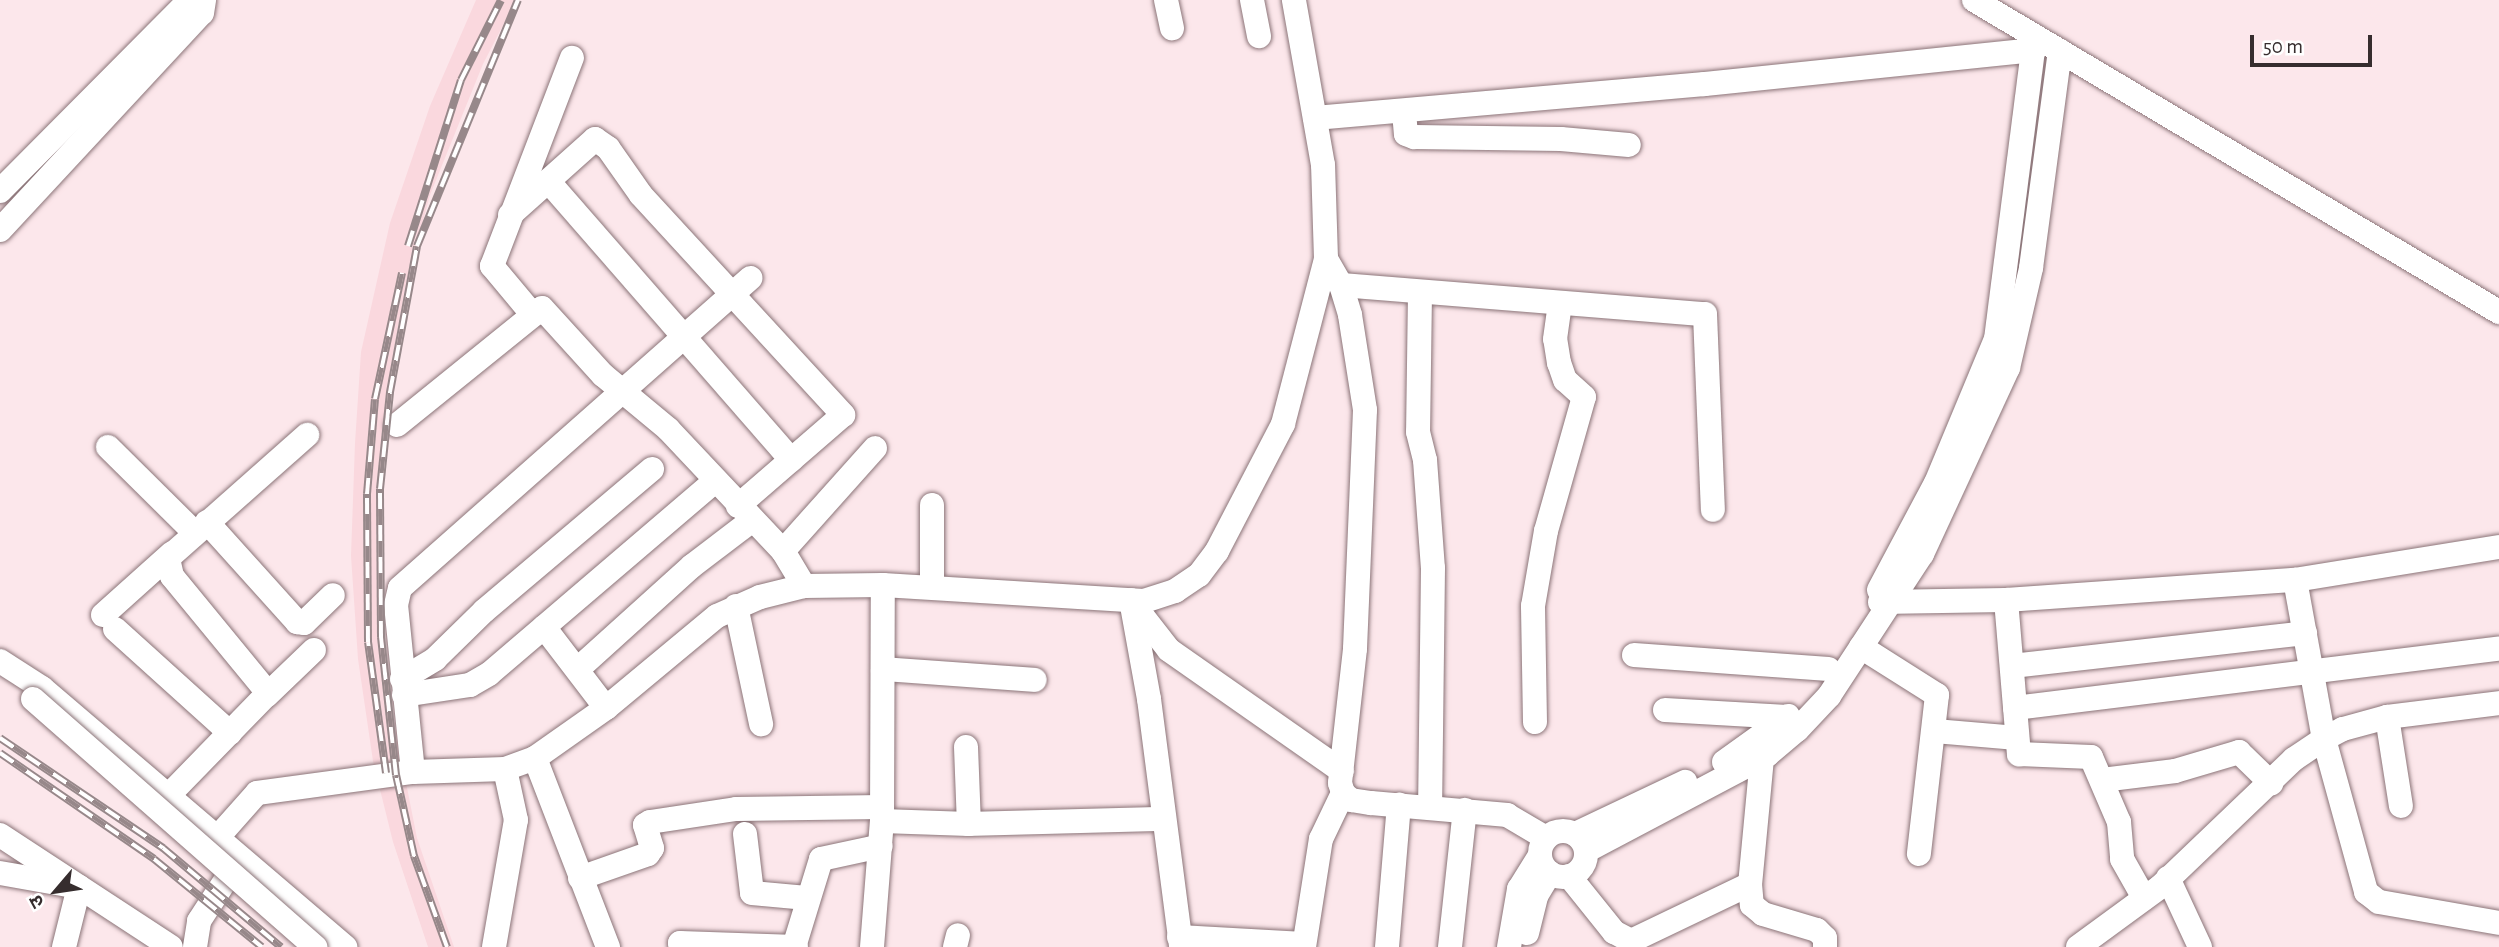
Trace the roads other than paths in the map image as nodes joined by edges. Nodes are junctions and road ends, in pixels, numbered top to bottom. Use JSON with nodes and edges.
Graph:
{"nodes":[{"id":1,"x":190,"y":0,"type":"edge"},
{"id":2,"x":204,"y":0,"type":"edge"},
{"id":3,"x":1166,"y":0,"type":"edge"},
{"id":4,"x":1252,"y":0,"type":"edge"},
{"id":5,"x":1294,"y":0,"type":"edge"},
{"id":6,"x":1974,"y":0,"type":"edge"},
{"id":7,"x":1172,"y":28,"type":"dead end"},
{"id":8,"x":1259,"y":36,"type":"dead end"},
{"id":9,"x":2035,"y":43,"type":"junction"},
{"id":10,"x":2060,"y":51,"type":"junction"},
{"id":11,"x":572,"y":58,"type":"dead end"},
{"id":12,"x":1404,"y":112,"type":"junction"},
{"id":13,"x":1315,"y":118,"type":"junction"},
{"id":14,"x":1629,"y":145,"type":"dead end"},
{"id":15,"x":548,"y":181,"type":"junction"},
{"id":16,"x":0,"y":191,"type":"edge"},
{"id":17,"x":510,"y":215,"type":"junction"},
{"id":18,"x":0,"y":230,"type":"edge"},
{"id":19,"x":1326,"y":259,"type":"junction"},
{"id":20,"x":1341,"y":285,"type":"junction"},
{"id":21,"x":742,"y":286,"type":"junction"},
{"id":22,"x":1420,"y":293,"type":"junction"},
{"id":23,"x":1560,"y":303,"type":"junction"},
{"id":24,"x":2499,"y":312,"type":"edge"},
{"id":25,"x":533,"y":315,"type":"junction"},
{"id":26,"x":681,"y":338,"type":"junction"},
{"id":27,"x":2000,"y":359,"type":"junction"},
{"id":28,"x":621,"y":390,"type":"junction"},
{"id":29,"x":397,"y":425,"type":"dead end"},
{"id":30,"x":307,"y":435,"type":"dead end"},
{"id":31,"x":108,"y":447,"type":"dead end"},
{"id":32,"x":876,"y":449,"type":"dead end"},
{"id":33,"x":790,"y":460,"type":"junction"},
{"id":34,"x":652,"y":469,"type":"dead end"},
{"id":35,"x":715,"y":481,"type":"junction"},
{"id":36,"x":932,"y":505,"type":"dead end"},
{"id":37,"x":1713,"y":510,"type":"dead end"},
{"id":38,"x":744,"y":513,"type":"junction"},
{"id":39,"x":201,"y":528,"type":"junction"},
{"id":40,"x":2499,"y":547,"type":"edge"},
{"id":41,"x":783,"y":551,"type":"junction"},
{"id":42,"x":172,"y":553,"type":"junction"},
{"id":43,"x":2295,"y":580,"type":"junction"},
{"id":44,"x":883,"y":585,"type":"junction"},
{"id":45,"x":804,"y":586,"type":"junction"},
{"id":46,"x":932,"y":587,"type":"junction"},
{"id":47,"x":332,"y":595,"type":"dead end"},
{"id":48,"x":1130,"y":600,"type":"junction"},
{"id":49,"x":2006,"y":600,"type":"junction"},
{"id":50,"x":1881,"y":602,"type":"junction"},
{"id":51,"x":736,"y":606,"type":"junction"},
{"id":52,"x":544,"y":626,"type":"junction"},
{"id":53,"x":2305,"y":633,"type":"junction"},
{"id":54,"x":1861,"y":647,"type":"junction"},
{"id":55,"x":2499,"y":649,"type":"edge"},
{"id":56,"x":314,"y":650,"type":"dead end"},
{"id":57,"x":1634,"y":655,"type":"dead end"},
{"id":58,"x":0,"y":661,"type":"edge"},
{"id":59,"x":2012,"y":666,"type":"junction"},
{"id":60,"x":579,"y":668,"type":"junction"},
{"id":61,"x":883,"y":669,"type":"junction"},
{"id":62,"x":1828,"y":669,"type":"junction"},
{"id":63,"x":0,"y":670,"type":"edge"},
{"id":64,"x":2312,"y":674,"type":"junction"},
{"id":65,"x":1035,"y":680,"type":"dead end"},
{"id":66,"x":403,"y":687,"type":"junction"},
{"id":67,"x":267,"y":695,"type":"junction"},
{"id":68,"x":2499,"y":703,"type":"edge"},
{"id":69,"x":606,"y":708,"type":"junction"},
{"id":70,"x":2015,"y":709,"type":"junction"},
{"id":71,"x":1664,"y":710,"type":"dead end"},
{"id":72,"x":1787,"y":717,"type":"junction"},
{"id":73,"x":2387,"y":717,"type":"junction"},
{"id":74,"x":1535,"y":722,"type":"dead end"},
{"id":75,"x":761,"y":724,"type":"dead end"},
{"id":76,"x":1935,"y":731,"type":"junction"},
{"id":77,"x":230,"y":733,"type":"junction"},
{"id":78,"x":2017,"y":738,"type":"junction"},
{"id":79,"x":2324,"y":739,"type":"junction"},
{"id":80,"x":966,"y":747,"type":"dead end"},
{"id":81,"x":535,"y":758,"type":"junction"},
{"id":82,"x":1762,"y":758,"type":"junction"},
{"id":83,"x":505,"y":769,"type":"junction"},
{"id":84,"x":414,"y":772,"type":"junction"},
{"id":85,"x":2102,"y":780,"type":"junction"},
{"id":86,"x":1342,"y":782,"type":"junction"},
{"id":87,"x":2271,"y":783,"type":"junction"},
{"id":88,"x":167,"y":797,"type":"junction"},
{"id":89,"x":1399,"y":805,"type":"junction"},
{"id":90,"x":2401,"y":806,"type":"dead end"},
{"id":91,"x":1430,"y":807,"type":"junction"},
{"id":92,"x":1465,"y":810,"type":"junction"},
{"id":93,"x":882,"y":814,"type":"junction"},
{"id":94,"x":1164,"y":819,"type":"junction"},
{"id":95,"x":968,"y":824,"type":"junction"},
{"id":96,"x":745,"y":834,"type":"dead end"},
{"id":97,"x":0,"y":835,"type":"edge"},
{"id":98,"x":217,"y":838,"type":"junction"},
{"id":99,"x":1581,"y":842,"type":"junction"},
{"id":100,"x":881,"y":846,"type":"junction"},
{"id":101,"x":1919,"y":854,"type":"dead end"},
{"id":102,"x":240,"y":858,"type":"junction"},
{"id":103,"x":1551,"y":861,"type":"junction"},
{"id":104,"x":0,"y":873,"type":"edge"},
{"id":105,"x":580,"y":878,"type":"junction"},
{"id":106,"x":2168,"y":878,"type":"junction"},
{"id":107,"x":1750,"y":884,"type":"junction"},
{"id":108,"x":79,"y":887,"type":"junction"},
{"id":109,"x":807,"y":898,"type":"junction"},
{"id":110,"x":2144,"y":898,"type":"junction"},
{"id":111,"x":2499,"y":923,"type":"edge"},
{"id":112,"x":1180,"y":942,"type":"edge"},
{"id":113,"x":601,"y":944,"type":"edge"},
{"id":114,"x":1304,"y":946,"type":"edge"},
{"id":115,"x":64,"y":947,"type":"edge"},
{"id":116,"x":171,"y":947,"type":"edge"},
{"id":117,"x":195,"y":947,"type":"edge"},
{"id":118,"x":316,"y":947,"type":"edge"},
{"id":119,"x":345,"y":947,"type":"edge"},
{"id":120,"x":495,"y":947,"type":"edge"},
{"id":121,"x":681,"y":947,"type":"edge"},
{"id":122,"x":795,"y":947,"type":"edge"},
{"id":123,"x":872,"y":947,"type":"edge"},
{"id":124,"x":1387,"y":947,"type":"edge"},
{"id":125,"x":1450,"y":947,"type":"edge"},
{"id":126,"x":1509,"y":947,"type":"edge"},
{"id":127,"x":1525,"y":947,"type":"edge"},
{"id":128,"x":1825,"y":947,"type":"edge"},
{"id":129,"x":2078,"y":947,"type":"edge"},
{"id":130,"x":2200,"y":947,"type":"edge"}],
"edges":[{"from":1,"to":16,"type":"street"},
{"from":2,"to":18,"type":"street"},
{"from":3,"to":7,"type":"street"},
{"from":4,"to":8,"type":"street"},
{"from":5,"to":13,"type":"street"},
{"from":6,"to":9,"type":"street"},
{"from":9,"to":10,"type":"street"},
{"from":9,"to":12,"type":"street"},
{"from":9,"to":27,"type":"street"},
{"from":10,"to":24,"type":"street"},
{"from":10,"to":27,"type":"street"},
{"from":11,"to":17,"type":"street"},
{"from":12,"to":13,"type":"street"},
{"from":12,"to":14,"type":"street"},
{"from":13,"to":19,"type":"street"},
{"from":15,"to":17,"type":"street"},
{"from":15,"to":21,"type":"street"},
{"from":15,"to":26,"type":"street"},
{"from":17,"to":25,"type":"street"},
{"from":19,"to":20,"type":"street"},
{"from":19,"to":48,"type":"street"},
{"from":20,"to":22,"type":"street"},
{"from":20,"to":86,"type":"street"},
{"from":21,"to":26,"type":"street"},
{"from":21,"to":33,"type":"street"},
{"from":22,"to":23,"type":"street"},
{"from":22,"to":91,"type":"street"},
{"from":23,"to":37,"type":"street"},
{"from":23,"to":74,"type":"street"},
{"from":25,"to":28,"type":"street"},
{"from":25,"to":29,"type":"street"},
{"from":26,"to":28,"type":"street"},
{"from":26,"to":33,"type":"street"},
{"from":27,"to":50,"type":"street"},
{"from":28,"to":35,"type":"street"},
{"from":28,"to":66,"type":"street"},
{"from":30,"to":39,"type":"street"},
{"from":31,"to":39,"type":"street"},
{"from":32,"to":41,"type":"street"},
{"from":33,"to":38,"type":"street"},
{"from":34,"to":66,"type":"street"},
{"from":35,"to":38,"type":"street"},
{"from":35,"to":52,"type":"street"},
{"from":36,"to":46,"type":"street"},
{"from":38,"to":41,"type":"street"},
{"from":38,"to":60,"type":"street"},
{"from":39,"to":42,"type":"street"},
{"from":39,"to":47,"type":"street"},
{"from":40,"to":43,"type":"street"},
{"from":41,"to":45,"type":"street"},
{"from":42,"to":67,"type":"street"},
{"from":42,"to":77,"type":"street"},
{"from":43,"to":49,"type":"street"},
{"from":43,"to":53,"type":"street"},
{"from":44,"to":45,"type":"street"},
{"from":44,"to":46,"type":"street"},
{"from":44,"to":61,"type":"street"},
{"from":45,"to":51,"type":"street"},
{"from":46,"to":48,"type":"street"},
{"from":48,"to":86,"type":"street"},
{"from":48,"to":94,"type":"street"},
{"from":49,"to":50,"type":"street"},
{"from":49,"to":59,"type":"street"},
{"from":50,"to":54,"type":"street"},
{"from":50,"to":62,"type":"street"},
{"from":51,"to":69,"type":"street"},
{"from":51,"to":75,"type":"street"},
{"from":52,"to":60,"type":"street"},
{"from":52,"to":66,"type":"street"},
{"from":53,"to":59,"type":"street"},
{"from":53,"to":64,"type":"street"},
{"from":54,"to":76,"type":"street"},
{"from":54,"to":82,"type":"street"},
{"from":55,"to":64,"type":"street"},
{"from":56,"to":67,"type":"street"},
{"from":57,"to":62,"type":"street"},
{"from":58,"to":88,"type":"street"},
{"from":59,"to":70,"type":"street"},
{"from":60,"to":69,"type":"street"},
{"from":61,"to":65,"type":"street"},
{"from":61,"to":93,"type":"street"},
{"from":62,"to":72,"type":"street"},
{"from":63,"to":118,"type":"street","bridge":true},
{"from":64,"to":70,"type":"street"},
{"from":64,"to":79,"type":"street"},
{"from":66,"to":84,"type":"street"},
{"from":67,"to":77,"type":"street"},
{"from":68,"to":73,"type":"street"},
{"from":69,"to":81,"type":"street"},
{"from":70,"to":78,"type":"street"},
{"from":71,"to":72,"type":"street"},
{"from":72,"to":99,"type":"street"},
{"from":73,"to":79,"type":"street"},
{"from":73,"to":90,"type":"street"},
{"from":76,"to":78,"type":"street"},
{"from":76,"to":101,"type":"street"},
{"from":77,"to":88,"type":"street"},
{"from":78,"to":85,"type":"street"},
{"from":79,"to":87,"type":"street"},
{"from":79,"to":111,"type":"street"},
{"from":80,"to":95,"type":"street"},
{"from":81,"to":83,"type":"street"},
{"from":81,"to":105,"type":"street"},
{"from":82,"to":99,"type":"street"},
{"from":82,"to":107,"type":"street"},
{"from":83,"to":84,"type":"street"},
{"from":83,"to":120,"type":"street"},
{"from":84,"to":98,"type":"street"},
{"from":85,"to":87,"type":"street"},
{"from":85,"to":110,"type":"street"},
{"from":86,"to":89,"type":"street"},
{"from":86,"to":114,"type":"street"},
{"from":87,"to":106,"type":"street"},
{"from":88,"to":98,"type":"street"},
{"from":89,"to":91,"type":"street"},
{"from":89,"to":124,"type":"street"},
{"from":91,"to":92,"type":"street"},
{"from":92,"to":103,"type":"street"},
{"from":92,"to":125,"type":"street"},
{"from":93,"to":95,"type":"street"},
{"from":93,"to":100,"type":"street"},
{"from":93,"to":105,"type":"street"},
{"from":94,"to":95,"type":"street"},
{"from":94,"to":112,"type":"street"},
{"from":96,"to":109,"type":"street"},
{"from":97,"to":108,"type":"street"},
{"from":98,"to":102,"type":"street"},
{"from":99,"to":103,"type":"street"},
{"from":99,"to":103,"type":"street"},
{"from":100,"to":109,"type":"street"},
{"from":100,"to":123,"type":"street"},
{"from":102,"to":117,"type":"street"},
{"from":102,"to":119,"type":"street"},
{"from":103,"to":107,"type":"street"},
{"from":103,"to":126,"type":"street"},
{"from":103,"to":127,"type":"street"},
{"from":104,"to":108,"type":"street"},
{"from":105,"to":113,"type":"street"},
{"from":106,"to":110,"type":"street"},
{"from":106,"to":130,"type":"street"},
{"from":107,"to":128,"type":"street"},
{"from":108,"to":115,"type":"street"},
{"from":108,"to":116,"type":"street"},
{"from":109,"to":122,"type":"street"},
{"from":110,"to":129,"type":"street"},
{"from":112,"to":114,"type":"street"},
{"from":121,"to":122,"type":"street"}]}
